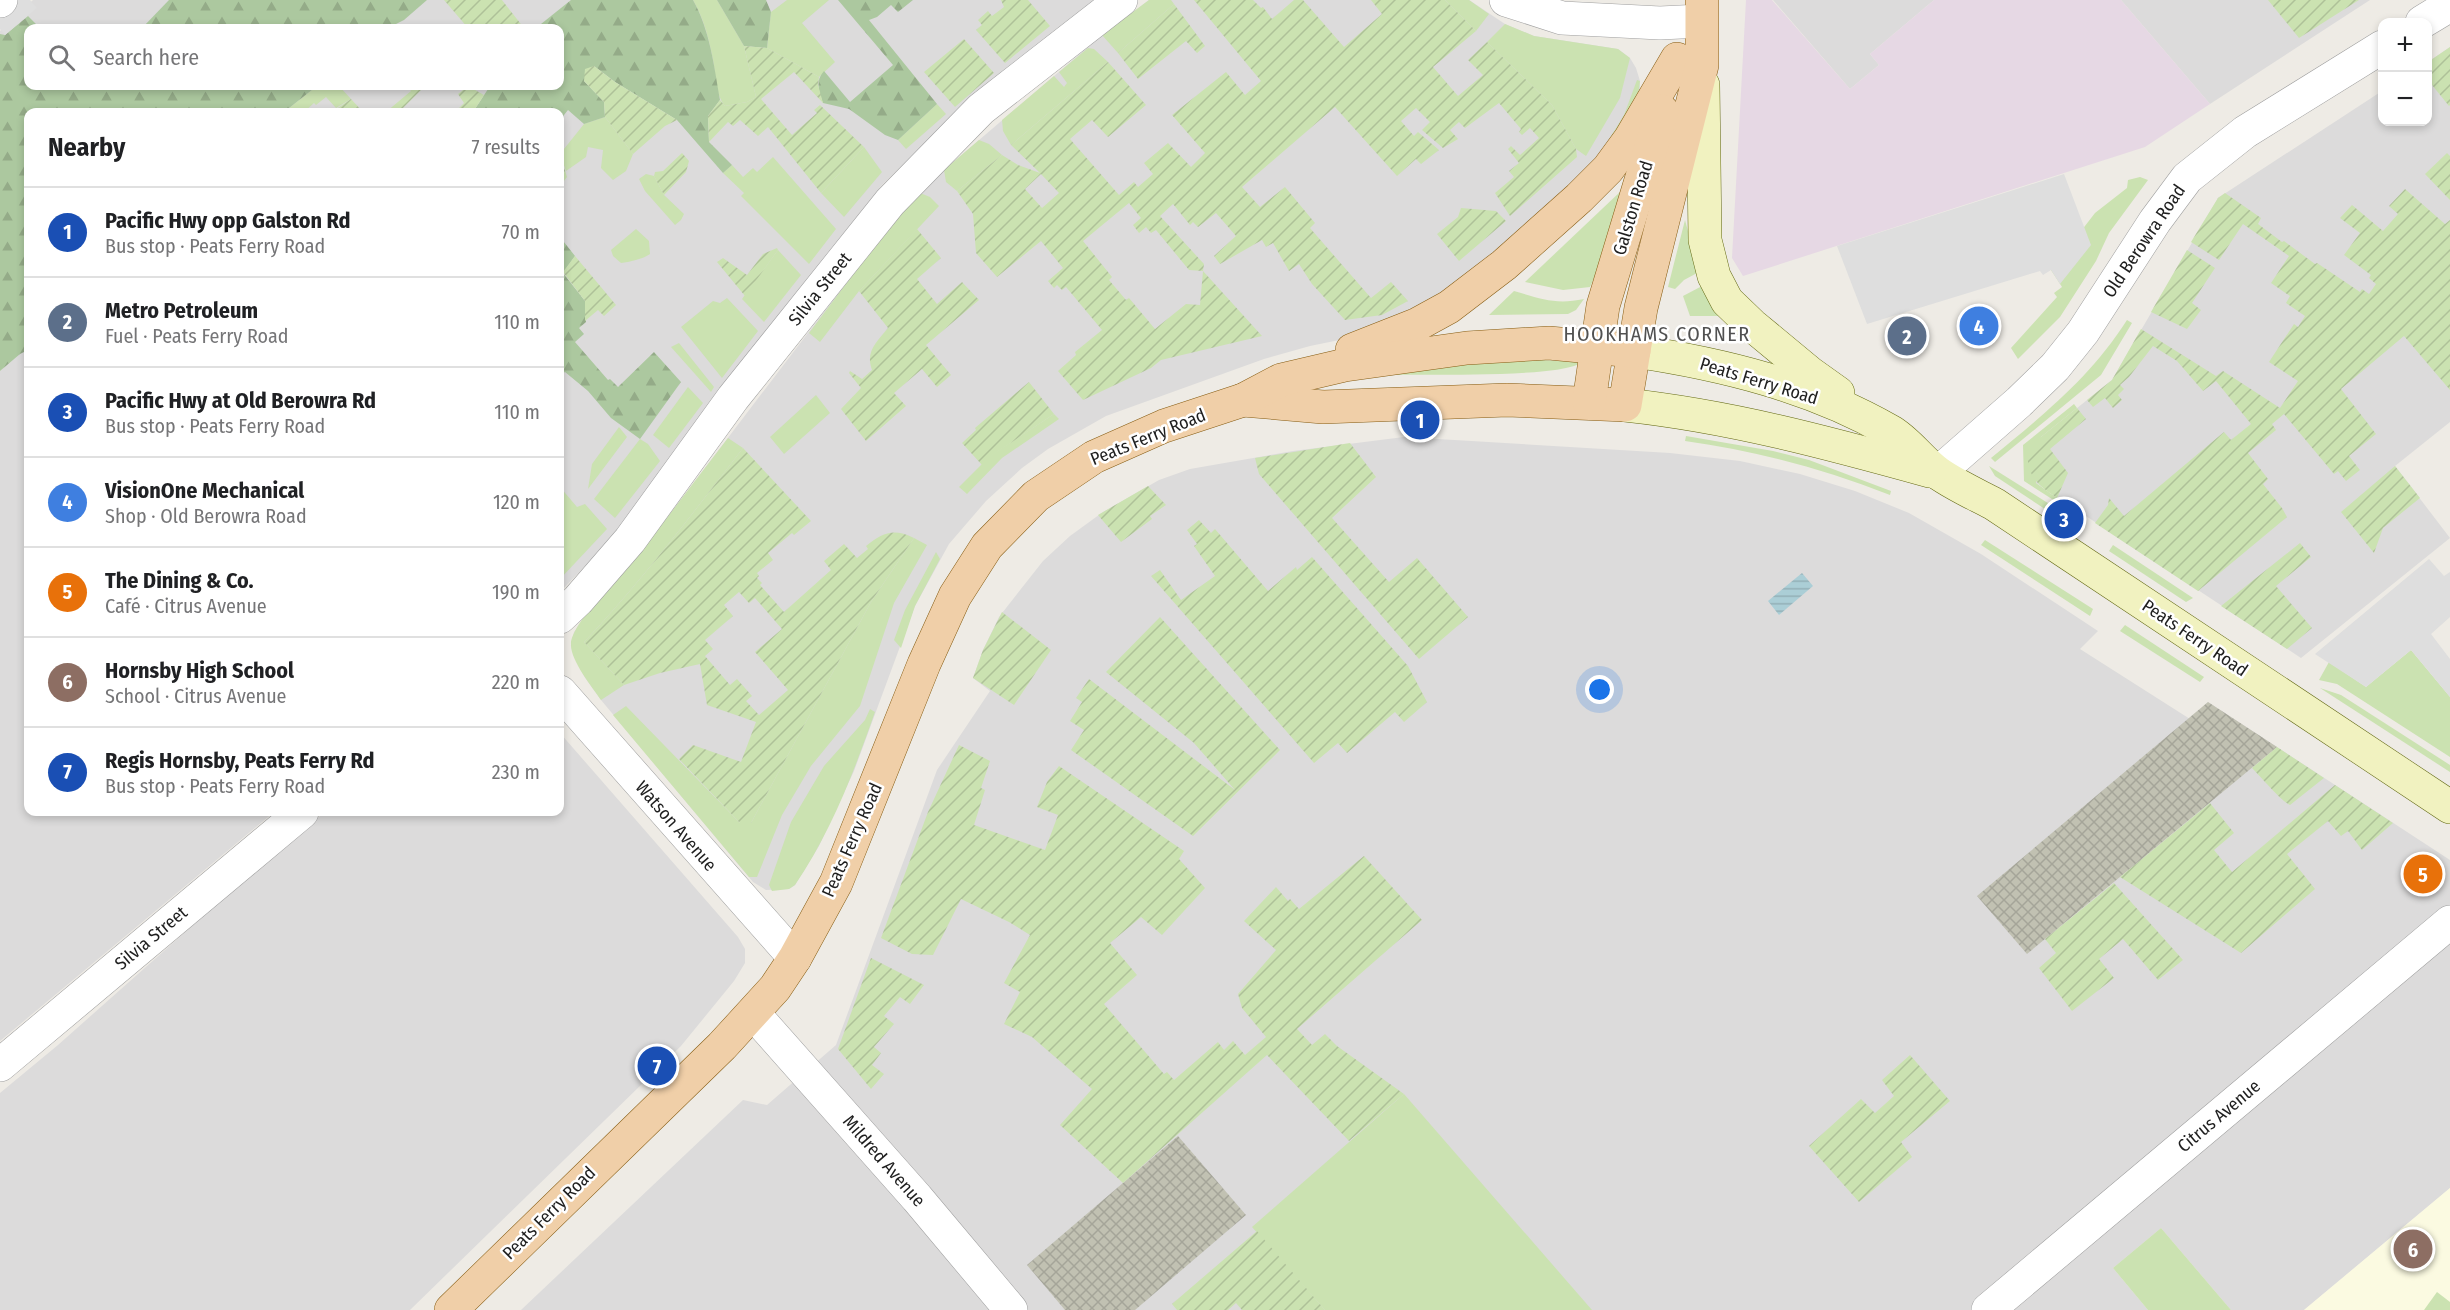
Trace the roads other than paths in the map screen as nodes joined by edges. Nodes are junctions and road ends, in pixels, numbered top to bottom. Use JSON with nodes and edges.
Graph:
{"nodes":[{"id":1,"x":1121,"y":0,"type":"edge"},
{"id":2,"x":1506,"y":0,"type":"edge"},
{"id":3,"x":2450,"y":6,"type":"edge"},
{"id":4,"x":1702,"y":10,"type":"edge"},
{"id":5,"x":2429,"y":18,"type":"edge"},
{"id":6,"x":2378,"y":49,"type":"edge"},
{"id":7,"x":1690,"y":62,"type":"junction"},
{"id":8,"x":1598,"y":347,"type":"junction"},
{"id":9,"x":1634,"y":351,"type":"junction"},
{"id":10,"x":1281,"y":380,"type":"junction"},
{"id":11,"x":1243,"y":400,"type":"junction"},
{"id":12,"x":1589,"y":402,"type":"junction"},
{"id":13,"x":1625,"y":405,"type":"junction"},
{"id":14,"x":1892,"y":432,"type":"junction"},
{"id":15,"x":1938,"y":473,"type":"junction"},
{"id":16,"x":564,"y":613,"type":"edge"},
{"id":17,"x":564,"y":697,"type":"edge"},
{"id":18,"x":2450,"y":807,"type":"edge"},
{"id":19,"x":297,"y":816,"type":"edge"},
{"id":20,"x":2450,"y":922,"type":"edge"},
{"id":21,"x":795,"y":958,"type":"junction"},
{"id":22,"x":753,"y":1014,"type":"junction"},
{"id":23,"x":0,"y":1065,"type":"edge"},
{"id":24,"x":451,"y":1310,"type":"edge"},
{"id":25,"x":1011,"y":1310,"type":"edge"},
{"id":26,"x":1988,"y":1310,"type":"edge"}],
"edges":[{"from":1,"to":16,"type":"street","name":"Silvia Street"},
{"from":2,"to":4,"type":"street"},
{"from":3,"to":5,"type":"street"},
{"from":4,"to":7,"type":"main road","name":"Galston Road"},
{"from":6,"to":15,"type":"street","name":"Old Berowra Road"},
{"from":7,"to":8,"type":"main road","name":"Galston Road"},
{"from":7,"to":9,"type":"main road","name":"Galston Road"},
{"from":7,"to":10,"type":"main road"},
{"from":7,"to":14,"type":"main road"},
{"from":8,"to":9,"type":"main road","name":"Peats Ferry Road"},
{"from":8,"to":10,"type":"main road","name":"Peats Ferry Road"},
{"from":8,"to":12,"type":"main road","name":"Galston Road"},
{"from":9,"to":13,"type":"main road","name":"Galston Road"},
{"from":9,"to":14,"type":"main road","name":"Peats Ferry Road"},
{"from":10,"to":11,"type":"main road","name":"Peats Ferry Road"},
{"from":11,"to":12,"type":"main road","name":"Peats Ferry Road"},
{"from":11,"to":21,"type":"main road","name":"Peats Ferry Road"},
{"from":12,"to":13,"type":"main road","name":"Peats Ferry Road"},
{"from":13,"to":15,"type":"main road","name":"Peats Ferry Road"},
{"from":14,"to":15,"type":"main road","name":"Peats Ferry Road"},
{"from":15,"to":18,"type":"main road","name":"Peats Ferry Road"},
{"from":17,"to":21,"type":"street","name":"Watson Avenue"},
{"from":19,"to":23,"type":"street","name":"Silvia Street"},
{"from":20,"to":26,"type":"street","name":"Citrus Avenue"},
{"from":21,"to":22,"type":"main road","name":"Peats Ferry Road"},
{"from":22,"to":24,"type":"main road","name":"Peats Ferry Road"},
{"from":22,"to":25,"type":"street","name":"Mildred Avenue"}]}
